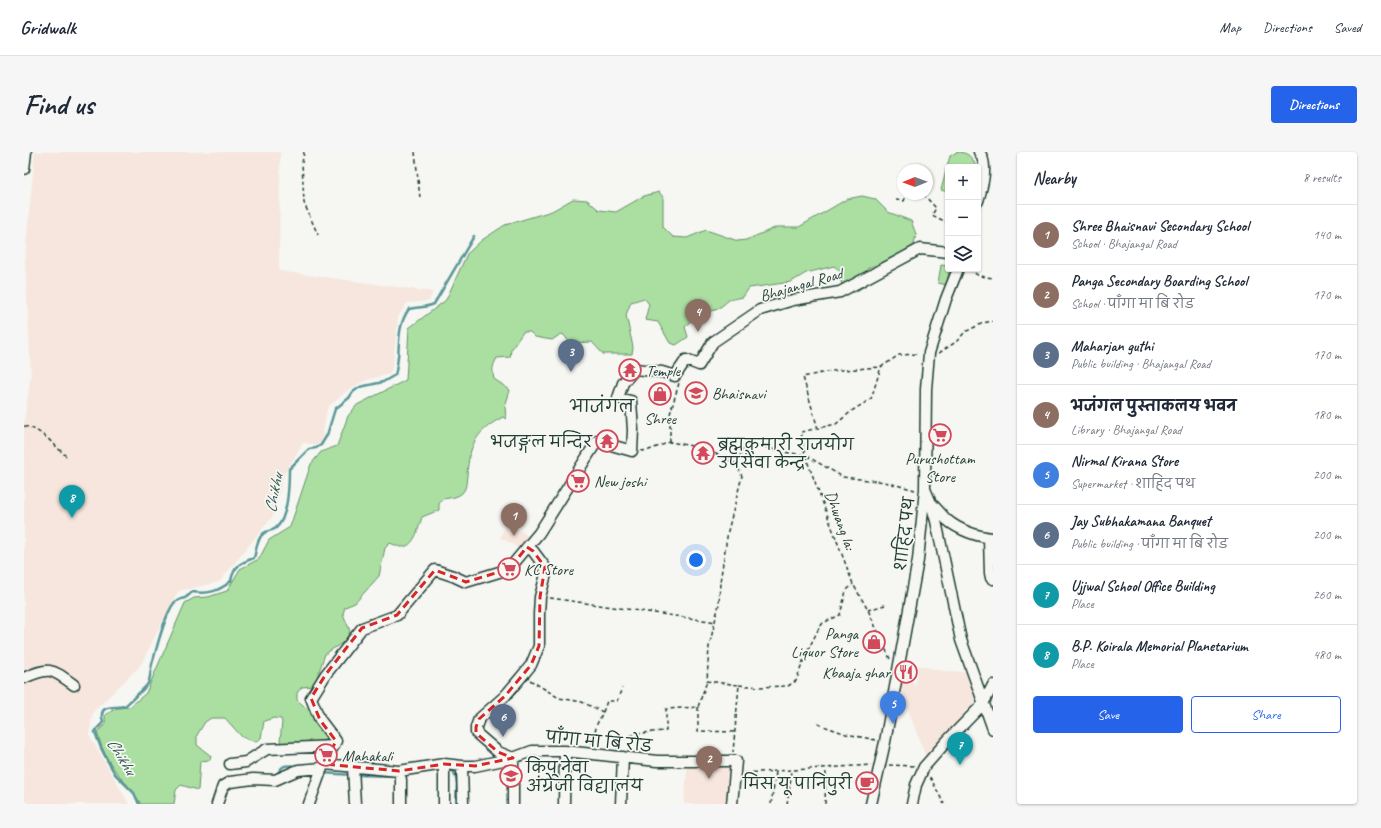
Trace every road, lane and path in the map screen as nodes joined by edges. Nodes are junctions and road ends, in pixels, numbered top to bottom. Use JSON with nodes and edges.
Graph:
{"nodes":[{"id":1,"x":26,"y":152,"type":"edge"},
{"id":2,"x":304,"y":152,"type":"edge"},
{"id":3,"x":414,"y":152,"type":"edge"},
{"id":4,"x":978,"y":152,"type":"edge"},
{"id":5,"x":24,"y":169,"type":"edge"},
{"id":6,"x":420,"y":198,"type":"dead end"},
{"id":7,"x":896,"y":200,"type":"dead end"},
{"id":8,"x":904,"y":200,"type":"edge"},
{"id":9,"x":929,"y":200,"type":"edge"},
{"id":10,"x":978,"y":200,"type":"edge"},
{"id":11,"x":945,"y":222,"type":"edge"},
{"id":12,"x":318,"y":235,"type":"dead end"},
{"id":13,"x":945,"y":252,"type":"edge"},
{"id":14,"x":957,"y":272,"type":"edge"},
{"id":15,"x":973,"y":272,"type":"edge"},
{"id":16,"x":993,"y":278,"type":"edge"},
{"id":17,"x":993,"y":321,"type":"edge"},
{"id":18,"x":929,"y":353,"type":"junction"},
{"id":19,"x":882,"y":367,"type":"junction"},
{"id":20,"x":677,"y":374,"type":"junction"},
{"id":21,"x":24,"y":426,"type":"edge"},
{"id":22,"x":818,"y":429,"type":"junction"},
{"id":23,"x":670,"y":442,"type":"junction"},
{"id":24,"x":632,"y":451,"type":"junction"},
{"id":25,"x":805,"y":455,"type":"junction"},
{"id":26,"x":66,"y":456,"type":"dead end"},
{"id":27,"x":736,"y":464,"type":"junction"},
{"id":28,"x":924,"y":492,"type":"junction"},
{"id":29,"x":931,"y":503,"type":"junction"},
{"id":30,"x":991,"y":538,"type":"edge"},
{"id":31,"x":527,"y":547,"type":"junction"},
{"id":32,"x":993,"y":579,"type":"edge"},
{"id":33,"x":853,"y":584,"type":"junction"},
{"id":34,"x":540,"y":597,"type":"junction"},
{"id":35,"x":885,"y":605,"type":"dead end"},
{"id":36,"x":868,"y":610,"type":"junction"},
{"id":37,"x":716,"y":622,"type":"junction"},
{"id":38,"x":891,"y":660,"type":"dead end"},
{"id":39,"x":522,"y":676,"type":"junction"},
{"id":40,"x":24,"y":678,"type":"edge"},
{"id":41,"x":707,"y":681,"type":"junction"},
{"id":42,"x":74,"y":685,"type":"dead end"},
{"id":43,"x":739,"y":685,"type":"junction"},
{"id":44,"x":993,"y":685,"type":"edge"},
{"id":45,"x":622,"y":688,"type":"dead end"},
{"id":46,"x":983,"y":704,"type":"junction"},
{"id":47,"x":698,"y":707,"type":"junction"},
{"id":48,"x":602,"y":712,"type":"junction"},
{"id":49,"x":818,"y":724,"type":"dead end"},
{"id":50,"x":993,"y":729,"type":"edge"},
{"id":51,"x":735,"y":732,"type":"junction"},
{"id":52,"x":617,"y":741,"type":"dead end"},
{"id":53,"x":885,"y":742,"type":"junction"},
{"id":54,"x":334,"y":746,"type":"junction"},
{"id":55,"x":565,"y":750,"type":"junction"},
{"id":56,"x":590,"y":754,"type":"junction"},
{"id":57,"x":623,"y":757,"type":"junction"},
{"id":58,"x":513,"y":758,"type":"junction"},
{"id":59,"x":736,"y":761,"type":"junction"},
{"id":60,"x":230,"y":764,"type":"dead end"},
{"id":61,"x":444,"y":764,"type":"junction"},
{"id":62,"x":880,"y":765,"type":"junction"},
{"id":63,"x":323,"y":766,"type":"junction"},
{"id":64,"x":462,"y":766,"type":"junction"},
{"id":65,"x":353,"y":767,"type":"junction"},
{"id":66,"x":924,"y":767,"type":"junction"},
{"id":67,"x":826,"y":769,"type":"junction"},
{"id":68,"x":399,"y":771,"type":"junction"},
{"id":69,"x":792,"y":771,"type":"junction"},
{"id":70,"x":776,"y":772,"type":"junction"},
{"id":71,"x":735,"y":774,"type":"junction"},
{"id":72,"x":217,"y":804,"type":"edge"},
{"id":73,"x":310,"y":804,"type":"edge"},
{"id":74,"x":355,"y":804,"type":"edge"},
{"id":75,"x":401,"y":804,"type":"edge"},
{"id":76,"x":444,"y":804,"type":"edge"},
{"id":77,"x":463,"y":804,"type":"edge"},
{"id":78,"x":513,"y":804,"type":"edge"},
{"id":79,"x":564,"y":804,"type":"edge"},
{"id":80,"x":621,"y":804,"type":"edge"},
{"id":81,"x":732,"y":804,"type":"edge"},
{"id":82,"x":771,"y":804,"type":"edge"},
{"id":83,"x":787,"y":804,"type":"edge"},
{"id":84,"x":825,"y":804,"type":"edge"},
{"id":85,"x":871,"y":804,"type":"edge"},
{"id":86,"x":912,"y":804,"type":"edge"},
{"id":87,"x":944,"y":804,"type":"edge"}],
"edges":[{"from":1,"to":5,"type":"street"},
{"from":2,"to":12,"type":"path"},
{"from":3,"to":6,"type":"path"},
{"from":4,"to":10,"type":"street"},
{"from":7,"to":8,"type":"path"},
{"from":9,"to":11,"type":"path"},
{"from":13,"to":20,"type":"street","name":"Bhajangal Road"},
{"from":14,"to":18,"type":"street","name":"शाहिद पथ"},
{"from":15,"to":16,"type":"path"},
{"from":17,"to":18,"type":"path"},
{"from":18,"to":19,"type":"path"},
{"from":18,"to":28,"type":"street","name":"शाहिद पथ"},
{"from":19,"to":22,"type":"path","name":"Dhwang la:"},
{"from":19,"to":22,"type":"path"},
{"from":20,"to":23,"type":"path"},
{"from":20,"to":24,"type":"street"},
{"from":21,"to":26,"type":"path"},
{"from":22,"to":25,"type":"path","name":"Dhwang la:"},
{"from":23,"to":24,"type":"path"},
{"from":23,"to":27,"type":"path"},
{"from":24,"to":31,"type":"street"},
{"from":25,"to":27,"type":"path"},
{"from":25,"to":28,"type":"path"},
{"from":25,"to":33,"type":"path","name":"Dhwang la:"},
{"from":27,"to":37,"type":"path"},
{"from":28,"to":29,"type":"street"},
{"from":28,"to":53,"type":"street","name":"शाहिद पथ"},
{"from":29,"to":30,"type":"street"},
{"from":29,"to":46,"type":"street"},
{"from":30,"to":32,"type":"street"},
{"from":31,"to":34,"type":"street"},
{"from":31,"to":54,"type":"street"},
{"from":33,"to":36,"type":"path","name":"Dhwang la:"},
{"from":33,"to":43,"type":"path"},
{"from":34,"to":37,"type":"path"},
{"from":34,"to":39,"type":"street"},
{"from":35,"to":36,"type":"path"},
{"from":36,"to":38,"type":"path","name":"Dhwang la:"},
{"from":37,"to":41,"type":"path"},
{"from":39,"to":48,"type":"path"},
{"from":39,"to":58,"type":"street"},
{"from":40,"to":42,"type":"street"},
{"from":41,"to":43,"type":"path"},
{"from":41,"to":47,"type":"path"},
{"from":43,"to":51,"type":"path"},
{"from":44,"to":46,"type":"street"},
{"from":45,"to":48,"type":"path"},
{"from":46,"to":50,"type":"street"},
{"from":46,"to":66,"type":"street"},
{"from":47,"to":51,"type":"path"},
{"from":47,"to":52,"type":"path"},
{"from":48,"to":56,"type":"path"},
{"from":49,"to":53,"type":"path"},
{"from":51,"to":59,"type":"path"},
{"from":53,"to":62,"type":"street","name":"शाहिद पथ"},
{"from":54,"to":60,"type":"street"},
{"from":54,"to":63,"type":"street"},
{"from":55,"to":56,"type":"street","name":"पाँगा मा बि रोड"},
{"from":55,"to":58,"type":"street","name":"पाँगा मा बि रोड"},
{"from":55,"to":79,"type":"street"},
{"from":56,"to":57,"type":"street","name":"पाँगा मा बि रोड"},
{"from":57,"to":59,"type":"street","name":"पाँगा मा बि रोड"},
{"from":57,"to":80,"type":"street"},
{"from":58,"to":64,"type":"street","name":"पाँगा मा बि रोड"},
{"from":58,"to":78,"type":"street"},
{"from":59,"to":71,"type":"street"},
{"from":61,"to":64,"type":"street","name":"पाँगा मा बि रोड"},
{"from":61,"to":68,"type":"street","name":"पाँगा मा बि रोड"},
{"from":61,"to":76,"type":"street"},
{"from":62,"to":66,"type":"path"},
{"from":62,"to":67,"type":"path"},
{"from":62,"to":85,"type":"street","name":"शाहिद पथ"},
{"from":63,"to":65,"type":"street","name":"पाँगा मा बि रोड"},
{"from":63,"to":72,"type":"street","name":"पाँगा मा बि रोड"},
{"from":63,"to":73,"type":"street"},
{"from":64,"to":77,"type":"street"},
{"from":65,"to":68,"type":"street","name":"पाँगा मा बि रोड"},
{"from":65,"to":74,"type":"street"},
{"from":66,"to":86,"type":"street"},
{"from":66,"to":87,"type":"path"},
{"from":67,"to":69,"type":"path"},
{"from":67,"to":84,"type":"path"},
{"from":68,"to":75,"type":"street"},
{"from":69,"to":70,"type":"path"},
{"from":69,"to":83,"type":"path"},
{"from":70,"to":71,"type":"path"},
{"from":70,"to":82,"type":"path"},
{"from":71,"to":81,"type":"street"}]}
